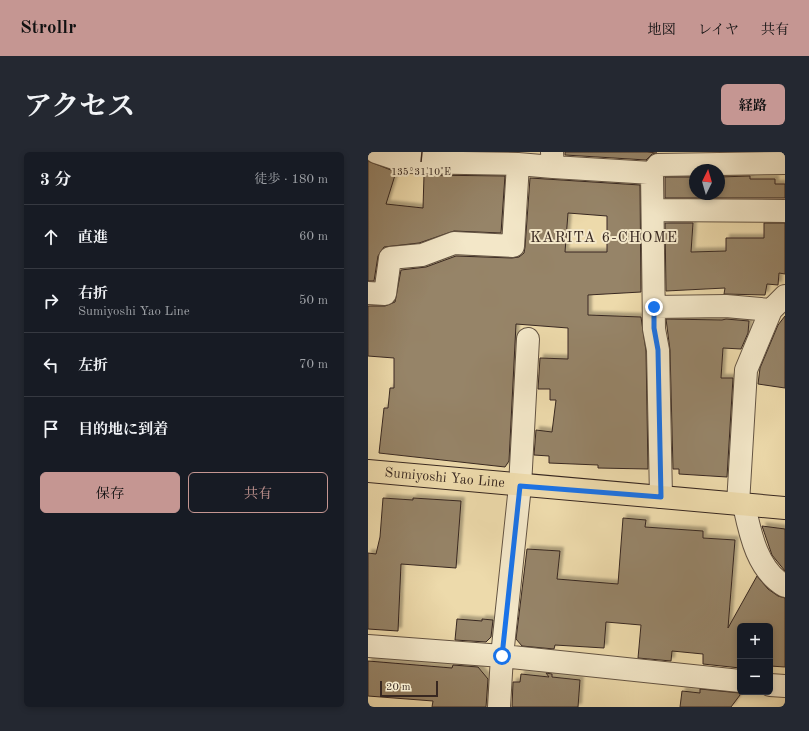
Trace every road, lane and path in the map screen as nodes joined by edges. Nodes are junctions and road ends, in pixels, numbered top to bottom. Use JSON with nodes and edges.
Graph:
{"nodes":[{"id":1,"x":376,"y":152,"type":"edge"},
{"id":2,"x":553,"y":160,"type":"edge"},
{"id":3,"x":785,"y":163,"type":"edge"},
{"id":4,"x":518,"y":164,"type":"junction"},
{"id":5,"x":652,"y":173,"type":"junction"},
{"id":6,"x":653,"y":210,"type":"junction"},
{"id":7,"x":785,"y":211,"type":"edge"},
{"id":8,"x":368,"y":293,"type":"edge"},
{"id":9,"x":778,"y":303,"type":"edge"},
{"id":10,"x":654,"y":307,"type":"junction"},
{"id":11,"x":528,"y":339,"type":"dead end"},
{"id":12,"x":368,"y":471,"type":"edge"},
{"id":13,"x":520,"y":486,"type":"junction"},
{"id":14,"x":661,"y":497,"type":"junction"},
{"id":15,"x":741,"y":504,"type":"junction"},
{"id":16,"x":785,"y":508,"type":"edge"},
{"id":17,"x":785,"y":586,"type":"edge"},
{"id":18,"x":368,"y":646,"type":"edge"},
{"id":19,"x":502,"y":656,"type":"junction"},
{"id":20,"x":737,"y":681,"type":"edge"},
{"id":21,"x":773,"y":685,"type":"edge"},
{"id":22,"x":785,"y":686,"type":"edge"},
{"id":23,"x":499,"y":707,"type":"edge"}],
"edges":[{"from":1,"to":4,"type":"street"},
{"from":2,"to":4,"type":"street"},
{"from":2,"to":5,"type":"street"},
{"from":3,"to":5,"type":"street"},
{"from":4,"to":8,"type":"street"},
{"from":5,"to":6,"type":"street"},
{"from":6,"to":7,"type":"street"},
{"from":6,"to":10,"type":"street"},
{"from":9,"to":10,"type":"street"},
{"from":9,"to":15,"type":"street"},
{"from":10,"to":14,"type":"street"},
{"from":11,"to":13,"type":"street"},
{"from":12,"to":13,"type":"main road","name":"Sumiyoshi Yao Line"},
{"from":13,"to":14,"type":"main road","name":"Sumiyoshi Yao Line"},
{"from":13,"to":19,"type":"street"},
{"from":14,"to":15,"type":"main road","name":"Sumiyoshi Yao Line"},
{"from":15,"to":16,"type":"main road","name":"Sumiyoshi Yao Line"},
{"from":15,"to":17,"type":"street"},
{"from":18,"to":19,"type":"street"},
{"from":19,"to":20,"type":"street"},
{"from":19,"to":23,"type":"street"},
{"from":21,"to":22,"type":"street"}]}
